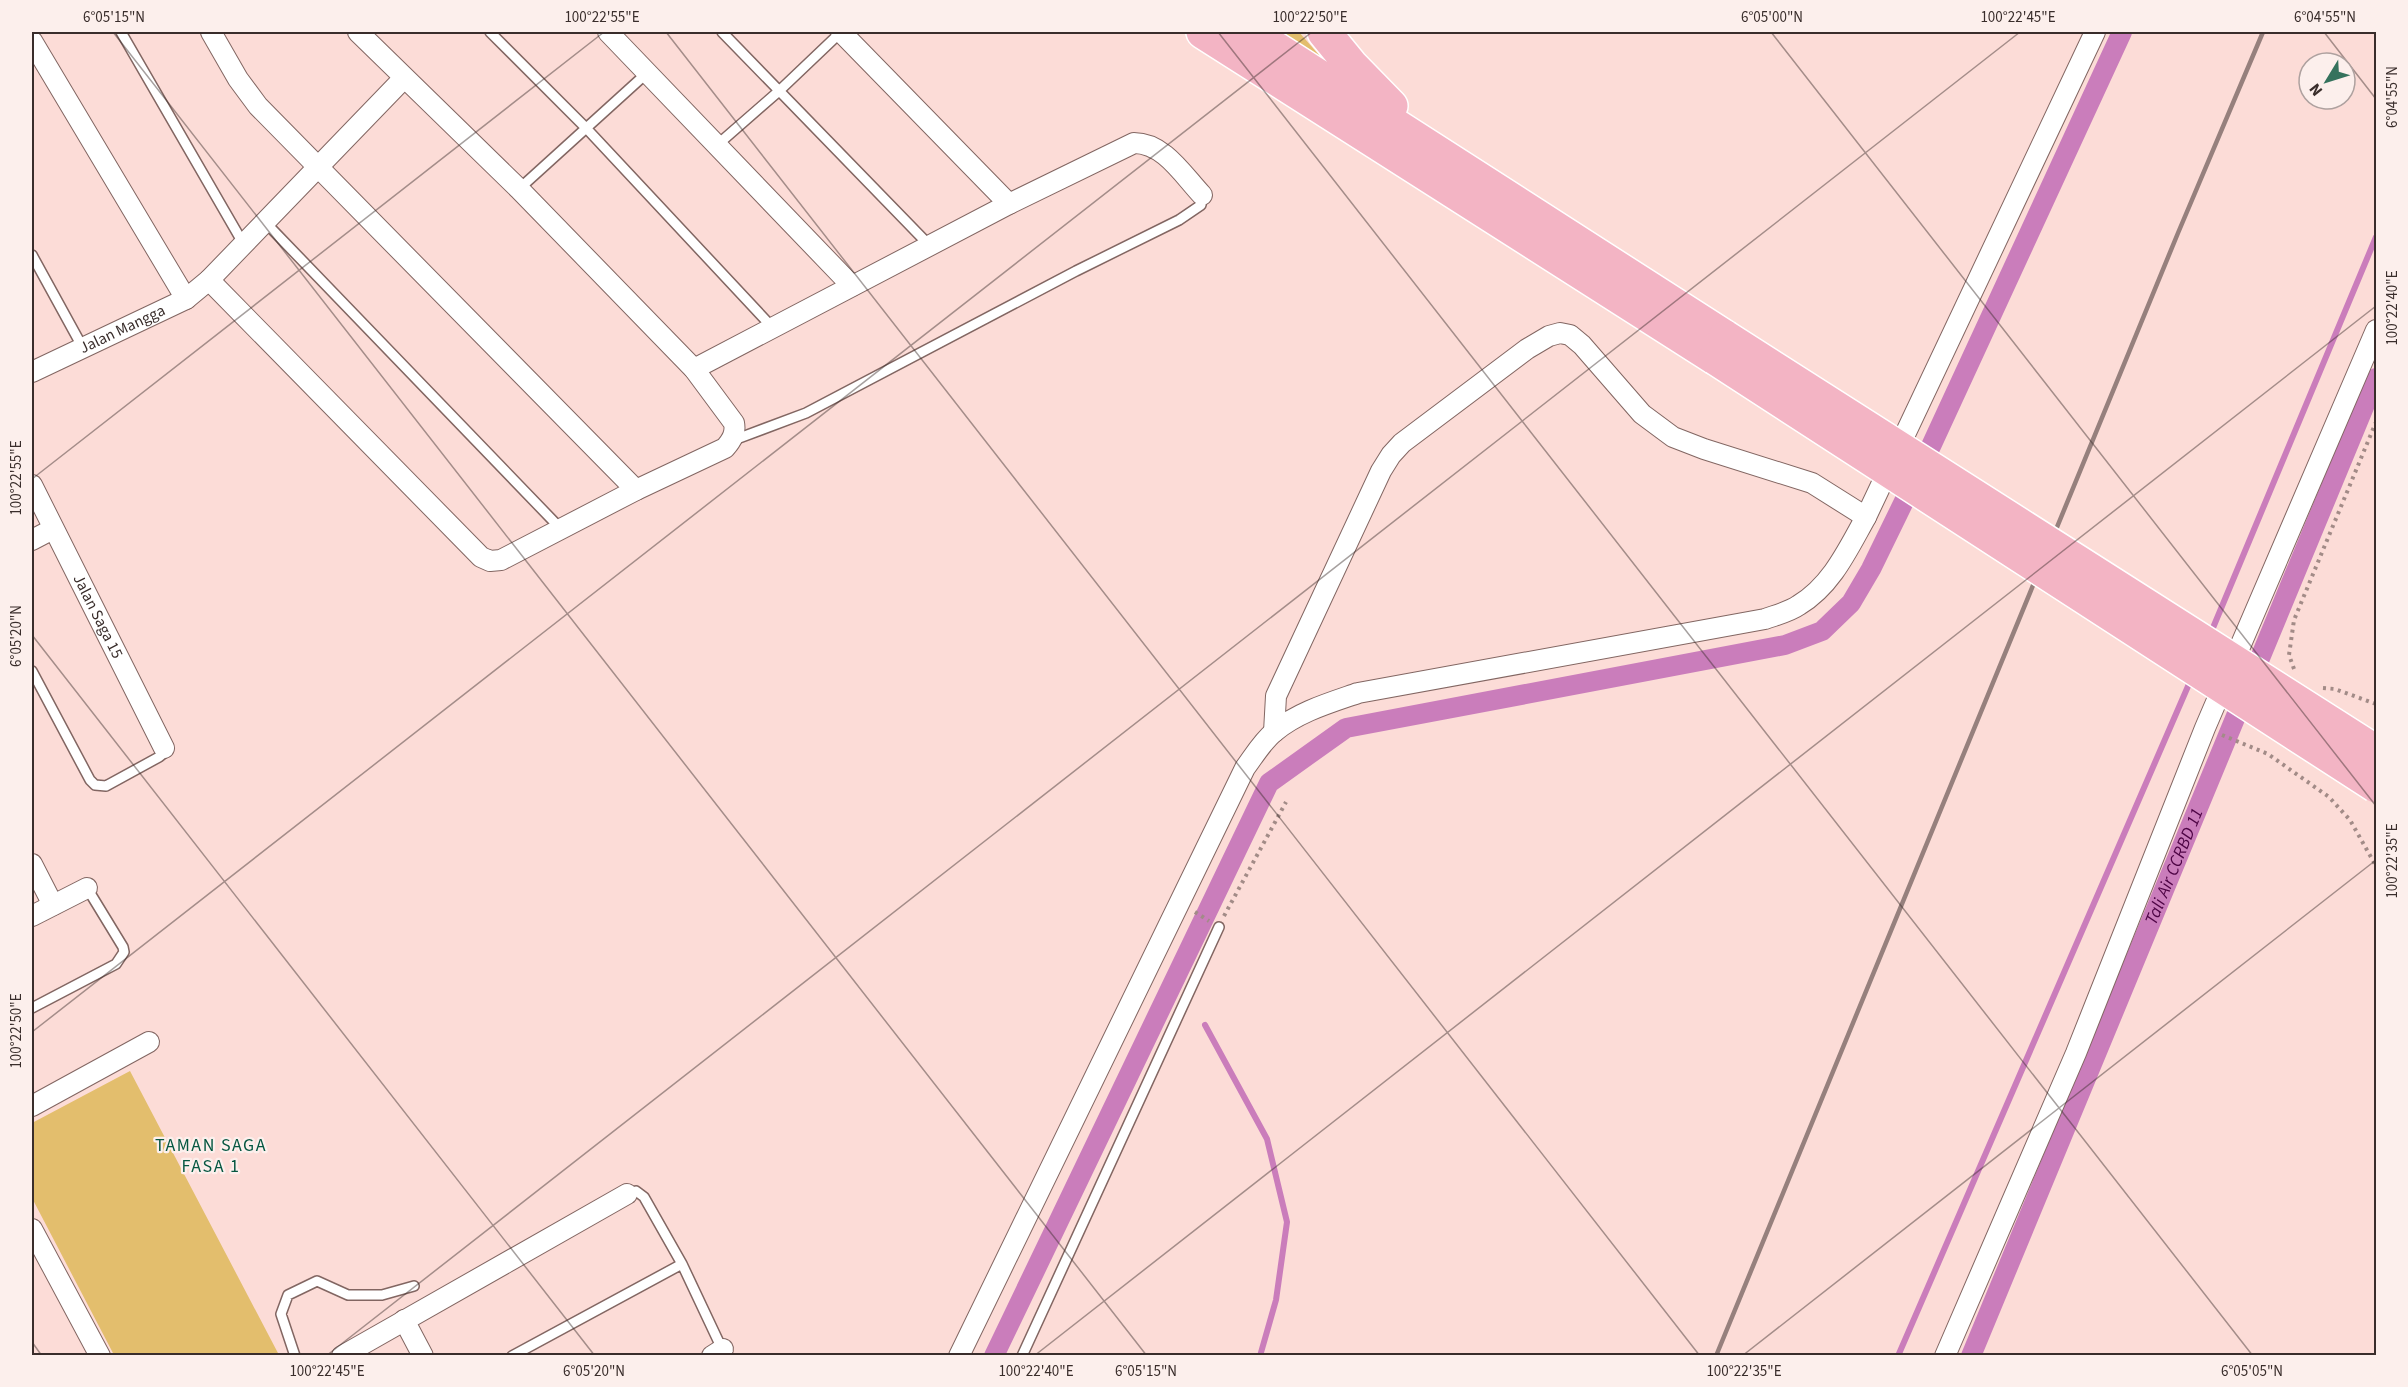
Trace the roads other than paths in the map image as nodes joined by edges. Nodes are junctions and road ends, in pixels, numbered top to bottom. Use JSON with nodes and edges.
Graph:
{"nodes":[{"id":1,"x":121,"y":32,"type":"edge"},
{"id":2,"x":212,"y":32,"type":"edge"},
{"id":3,"x":358,"y":32,"type":"edge"},
{"id":4,"x":490,"y":32,"type":"edge"},
{"id":5,"x":608,"y":32,"type":"edge"},
{"id":6,"x":722,"y":32,"type":"edge"},
{"id":7,"x":841,"y":32,"type":"edge"},
{"id":8,"x":1203,"y":32,"type":"edge"},
{"id":9,"x":1215,"y":32,"type":"edge"},
{"id":10,"x":1250,"y":32,"type":"edge"},
{"id":11,"x":1324,"y":32,"type":"edge"},
{"id":12,"x":2095,"y":32,"type":"edge"},
{"id":13,"x":32,"y":41,"type":"edge"},
{"id":14,"x":648,"y":72,"type":"junction"},
{"id":15,"x":404,"y":78,"type":"junction"},
{"id":16,"x":779,"y":91,"type":"junction"},
{"id":17,"x":587,"y":129,"type":"junction"},
{"id":18,"x":716,"y":146,"type":"junction"},
{"id":19,"x":1414,"y":152,"type":"junction"},
{"id":20,"x":319,"y":167,"type":"junction"},
{"id":21,"x":519,"y":189,"type":"junction"},
{"id":22,"x":1202,"y":195,"type":"joint"},
{"id":23,"x":1009,"y":204,"type":"junction"},
{"id":24,"x":264,"y":222,"type":"junction"},
{"id":25,"x":243,"y":243,"type":"junction"},
{"id":26,"x":930,"y":246,"type":"junction"},
{"id":27,"x":32,"y":255,"type":"edge"},
{"id":28,"x":209,"y":280,"type":"junction"},
{"id":29,"x":852,"y":286,"type":"junction"},
{"id":30,"x":186,"y":298,"type":"junction"},
{"id":31,"x":773,"y":328,"type":"junction"},
{"id":32,"x":2376,"y":330,"type":"edge"},
{"id":33,"x":83,"y":348,"type":"junction"},
{"id":34,"x":1720,"y":348,"type":"junction"},
{"id":35,"x":694,"y":369,"type":"junction"},
{"id":36,"x":32,"y":372,"type":"edge"},
{"id":37,"x":732,"y":441,"type":"junction"},
{"id":38,"x":32,"y":485,"type":"edge"},
{"id":39,"x":636,"y":490,"type":"junction"},
{"id":40,"x":1866,"y":517,"type":"junction"},
{"id":41,"x":53,"y":529,"type":"junction"},
{"id":42,"x":561,"y":529,"type":"junction"},
{"id":43,"x":32,"y":540,"type":"edge"},
{"id":44,"x":32,"y":671,"type":"edge"},
{"id":45,"x":1274,"y":732,"type":"junction"},
{"id":46,"x":164,"y":748,"type":"joint"},
{"id":47,"x":2376,"y":752,"type":"edge"},
{"id":48,"x":2376,"y":786,"type":"edge"},
{"id":49,"x":32,"y":864,"type":"edge"},
{"id":50,"x":87,"y":888,"type":"joint"},
{"id":51,"x":53,"y":905,"type":"junction"},
{"id":52,"x":32,"y":916,"type":"edge"},
{"id":53,"x":1219,"y":927,"type":"road end"},
{"id":54,"x":32,"y":1008,"type":"edge"},
{"id":55,"x":149,"y":1042,"type":"dead end"},
{"id":56,"x":32,"y":1106,"type":"edge"},
{"id":57,"x":627,"y":1194,"type":"joint"},
{"id":58,"x":32,"y":1230,"type":"edge"},
{"id":59,"x":682,"y":1264,"type":"junction"},
{"id":60,"x":414,"y":1286,"type":"dead end"},
{"id":61,"x":404,"y":1320,"type":"junction"},
{"id":62,"x":720,"y":1353,"type":"edge"},
{"id":63,"x":100,"y":1356,"type":"edge"},
{"id":64,"x":295,"y":1356,"type":"edge"},
{"id":65,"x":342,"y":1356,"type":"edge"},
{"id":66,"x":423,"y":1356,"type":"edge"},
{"id":67,"x":512,"y":1356,"type":"edge"},
{"id":68,"x":959,"y":1356,"type":"edge"},
{"id":69,"x":1022,"y":1356,"type":"edge"},
{"id":70,"x":1945,"y":1356,"type":"edge"}],
"edges":[{"from":1,"to":25,"type":"lane"},
{"from":2,"to":20,"type":"street"},
{"from":3,"to":15,"type":"street"},
{"from":4,"to":17,"type":"lane"},
{"from":5,"to":14,"type":"street"},
{"from":6,"to":16,"type":"lane"},
{"from":7,"to":16,"type":"lane"},
{"from":7,"to":23,"type":"street"},
{"from":8,"to":19,"type":"highway"},
{"from":9,"to":19,"type":"highway"},
{"from":10,"to":19,"type":"highway"},
{"from":11,"to":19,"type":"highway"},
{"from":12,"to":40,"type":"street"},
{"from":13,"to":30,"type":"street"},
{"from":14,"to":17,"type":"lane"},
{"from":14,"to":18,"type":"street"},
{"from":15,"to":20,"type":"street","name":"Jalan Mangga"},
{"from":15,"to":21,"type":"street"},
{"from":16,"to":18,"type":"lane"},
{"from":16,"to":26,"type":"lane"},
{"from":17,"to":21,"type":"lane"},
{"from":17,"to":31,"type":"lane"},
{"from":18,"to":29,"type":"street"},
{"from":19,"to":34,"type":"highway"},
{"from":20,"to":24,"type":"street","name":"Jalan Mangga"},
{"from":20,"to":39,"type":"street"},
{"from":21,"to":35,"type":"street"},
{"from":22,"to":23,"type":"street"},
{"from":22,"to":37,"type":"lane"},
{"from":23,"to":26,"type":"street"},
{"from":24,"to":25,"type":"street","name":"Jalan Mangga"},
{"from":24,"to":42,"type":"lane"},
{"from":25,"to":28,"type":"street","name":"Jalan Mangga"},
{"from":26,"to":29,"type":"street"},
{"from":27,"to":33,"type":"lane"},
{"from":28,"to":30,"type":"street","name":"Jalan Mangga"},
{"from":28,"to":42,"type":"street"},
{"from":29,"to":31,"type":"street"},
{"from":30,"to":33,"type":"street","name":"Jalan Mangga"},
{"from":31,"to":35,"type":"street"},
{"from":32,"to":70,"type":"street"},
{"from":33,"to":36,"type":"street","name":"Jalan Mangga"},
{"from":34,"to":47,"type":"highway","bridge":true},
{"from":34,"to":48,"type":"highway","bridge":true},
{"from":35,"to":37,"type":"street"},
{"from":37,"to":39,"type":"street"},
{"from":38,"to":41,"type":"street","name":"Jalan Saga 15"},
{"from":39,"to":42,"type":"street"},
{"from":40,"to":45,"type":"street"},
{"from":40,"to":45,"type":"street"},
{"from":41,"to":43,"type":"street"},
{"from":41,"to":46,"type":"street","name":"Jalan Saga 15"},
{"from":44,"to":46,"type":"lane"},
{"from":45,"to":68,"type":"street"},
{"from":49,"to":51,"type":"street"},
{"from":50,"to":51,"type":"street"},
{"from":50,"to":54,"type":"lane"},
{"from":51,"to":52,"type":"street"},
{"from":53,"to":69,"type":"lane"},
{"from":55,"to":56,"type":"street"},
{"from":57,"to":59,"type":"lane"},
{"from":57,"to":61,"type":"street"},
{"from":58,"to":63,"type":"street"},
{"from":59,"to":62,"type":"lane"},
{"from":59,"to":67,"type":"lane"},
{"from":60,"to":64,"type":"lane"},
{"from":61,"to":65,"type":"street"},
{"from":61,"to":66,"type":"street"}]}
